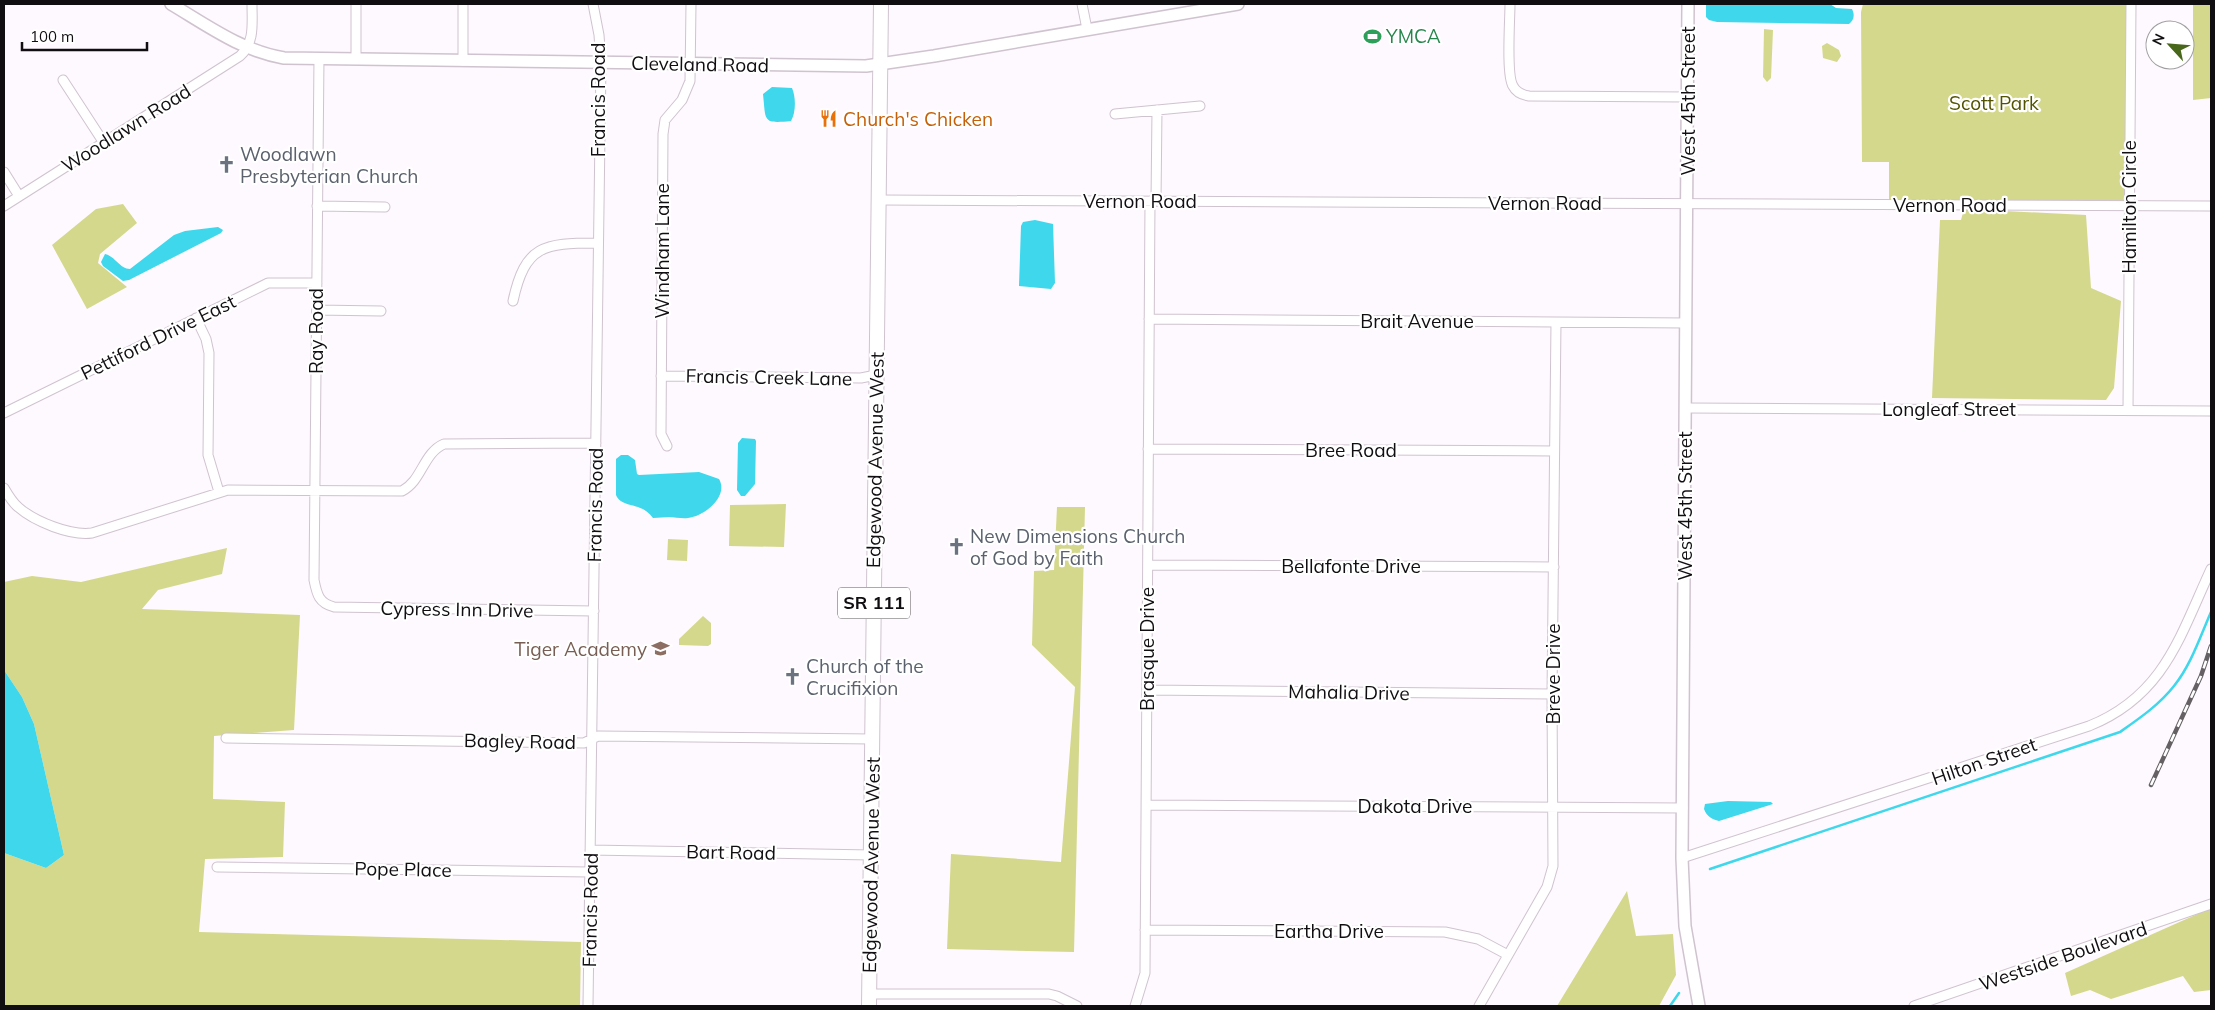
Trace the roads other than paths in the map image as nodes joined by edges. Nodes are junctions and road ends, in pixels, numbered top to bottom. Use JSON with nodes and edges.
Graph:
{"nodes":[{"id":1,"x":171,"y":4,"type":"edge"},
{"id":2,"x":252,"y":4,"type":"edge"},
{"id":3,"x":356,"y":4,"type":"edge"},
{"id":4,"x":463,"y":4,"type":"edge"},
{"id":5,"x":593,"y":4,"type":"edge"},
{"id":6,"x":691,"y":4,"type":"edge"},
{"id":7,"x":881,"y":4,"type":"edge"},
{"id":8,"x":1082,"y":4,"type":"edge"},
{"id":9,"x":1238,"y":4,"type":"edge"},
{"id":10,"x":1510,"y":4,"type":"edge"},
{"id":11,"x":1688,"y":4,"type":"edge"},
{"id":12,"x":2131,"y":4,"type":"edge"},
{"id":13,"x":1199,"y":7,"type":"edge"},
{"id":14,"x":1087,"y":29,"type":"junction"},
{"id":15,"x":247,"y":49,"type":"junction"},
{"id":16,"x":319,"y":58,"type":"junction"},
{"id":17,"x":356,"y":59,"type":"junction"},
{"id":18,"x":463,"y":61,"type":"junction"},
{"id":19,"x":601,"y":63,"type":"junction"},
{"id":20,"x":691,"y":63,"type":"junction"},
{"id":21,"x":880,"y":64,"type":"junction"},
{"id":22,"x":64,"y":80,"type":"dead end"},
{"id":23,"x":1687,"y":97,"type":"junction"},
{"id":24,"x":1200,"y":106,"type":"dead end"},
{"id":25,"x":1157,"y":110,"type":"junction"},
{"id":26,"x":1116,"y":114,"type":"dead end"},
{"id":27,"x":104,"y":143,"type":"junction"},
{"id":28,"x":4,"y":172,"type":"edge"},
{"id":29,"x":19,"y":196,"type":"junction"},
{"id":30,"x":879,"y":200,"type":"junction"},
{"id":31,"x":1153,"y":201,"type":"junction"},
{"id":32,"x":1687,"y":204,"type":"junction"},
{"id":33,"x":2129,"y":205,"type":"junction"},
{"id":34,"x":4,"y":206,"type":"edge"},
{"id":35,"x":317,"y":206,"type":"junction"},
{"id":36,"x":2211,"y":206,"type":"edge"},
{"id":37,"x":385,"y":207,"type":"dead end"},
{"id":38,"x":597,"y":243,"type":"junction"},
{"id":39,"x":317,"y":283,"type":"junction"},
{"id":40,"x":513,"y":301,"type":"dead end"},
{"id":41,"x":317,"y":310,"type":"junction"},
{"id":42,"x":382,"y":311,"type":"dead end"},
{"id":43,"x":196,"y":318,"type":"junction"},
{"id":44,"x":1149,"y":319,"type":"junction"},
{"id":45,"x":1556,"y":322,"type":"junction"},
{"id":46,"x":1686,"y":323,"type":"junction"},
{"id":47,"x":876,"y":375,"type":"junction"},
{"id":48,"x":661,"y":376,"type":"junction"},
{"id":49,"x":1686,"y":408,"type":"junction"},
{"id":50,"x":2128,"y":410,"type":"junction"},
{"id":51,"x":2211,"y":411,"type":"edge"},
{"id":52,"x":4,"y":413,"type":"edge"},
{"id":53,"x":596,"y":443,"type":"junction"},
{"id":54,"x":667,"y":446,"type":"dead end"},
{"id":55,"x":1148,"y":449,"type":"junction"},
{"id":56,"x":1554,"y":451,"type":"junction"},
{"id":57,"x":4,"y":488,"type":"edge"},
{"id":58,"x":315,"y":491,"type":"junction"},
{"id":59,"x":219,"y":492,"type":"junction"},
{"id":60,"x":1148,"y":564,"type":"junction"},
{"id":61,"x":1554,"y":567,"type":"junction"},
{"id":62,"x":2211,"y":569,"type":"edge"},
{"id":63,"x":321,"y":601,"type":"joint"},
{"id":64,"x":594,"y":611,"type":"junction"},
{"id":65,"x":1147,"y":690,"type":"junction"},
{"id":66,"x":1552,"y":694,"type":"junction"},
{"id":67,"x":226,"y":738,"type":"dead end"},
{"id":68,"x":592,"y":739,"type":"junction"},
{"id":69,"x":872,"y":739,"type":"junction"},
{"id":70,"x":1146,"y":805,"type":"junction"},
{"id":71,"x":1553,"y":807,"type":"junction"},
{"id":72,"x":1683,"y":808,"type":"junction"},
{"id":73,"x":590,"y":850,"type":"junction"},
{"id":74,"x":871,"y":855,"type":"junction"},
{"id":75,"x":1682,"y":858,"type":"junction"},
{"id":76,"x":217,"y":867,"type":"dead end"},
{"id":77,"x":590,"y":872,"type":"junction"},
{"id":78,"x":2211,"y":904,"type":"edge"},
{"id":79,"x":1146,"y":930,"type":"junction"},
{"id":80,"x":1508,"y":955,"type":"junction"},
{"id":81,"x":869,"y":1000,"type":"edge"},
{"id":82,"x":588,"y":1006,"type":"edge"},
{"id":83,"x":1077,"y":1006,"type":"edge"},
{"id":84,"x":1135,"y":1006,"type":"edge"},
{"id":85,"x":1479,"y":1006,"type":"edge"},
{"id":86,"x":1699,"y":1006,"type":"edge"},
{"id":87,"x":1914,"y":1006,"type":"edge"}],
"edges":[{"from":1,"to":15,"type":"street","name":"Cleveland Road"},
{"from":2,"to":15,"type":"street"},
{"from":3,"to":17,"type":"street"},
{"from":4,"to":18,"type":"street"},
{"from":5,"to":19,"type":"street","name":"Francis Road"},
{"from":6,"to":20,"type":"street","name":"Windham Lane"},
{"from":7,"to":21,"type":"main road","name":"Edgewood Avenue West","number":"SR 111"},
{"from":8,"to":14,"type":"street"},
{"from":9,"to":13,"type":"street","name":"Cleveland Road"},
{"from":10,"to":23,"type":"street"},
{"from":11,"to":23,"type":"street","name":"West 45th Street"},
{"from":12,"to":33,"type":"street","name":"Hamilton Circle"},
{"from":13,"to":14,"type":"street","name":"Cleveland Road"},
{"from":14,"to":21,"type":"street","name":"Cleveland Road"},
{"from":15,"to":16,"type":"street","name":"Cleveland Road"},
{"from":15,"to":27,"type":"street","name":"Woodlawn Road"},
{"from":16,"to":17,"type":"street","name":"Cleveland Road"},
{"from":16,"to":35,"type":"street","name":"Ray Road"},
{"from":17,"to":18,"type":"street","name":"Cleveland Road"},
{"from":18,"to":19,"type":"street","name":"Cleveland Road"},
{"from":19,"to":20,"type":"street","name":"Cleveland Road"},
{"from":19,"to":38,"type":"street","name":"Francis Road"},
{"from":20,"to":21,"type":"street","name":"Cleveland Road"},
{"from":20,"to":48,"type":"street","name":"Windham Lane"},
{"from":21,"to":30,"type":"main road","name":"Edgewood Avenue West","number":"SR 111"},
{"from":22,"to":27,"type":"street"},
{"from":23,"to":32,"type":"street","name":"West 45th Street"},
{"from":24,"to":25,"type":"street"},
{"from":25,"to":26,"type":"street"},
{"from":25,"to":31,"type":"street","name":"Brasque Drive"},
{"from":27,"to":29,"type":"street","name":"Woodlawn Road"},
{"from":28,"to":29,"type":"street"},
{"from":29,"to":34,"type":"street","name":"Woodlawn Road"},
{"from":30,"to":31,"type":"street","name":"Vernon Road"},
{"from":30,"to":47,"type":"main road","name":"Edgewood Avenue West","number":"SR 111"},
{"from":31,"to":32,"type":"street","name":"Vernon Road"},
{"from":31,"to":44,"type":"street","name":"Brasque Drive"},
{"from":32,"to":33,"type":"street","name":"Vernon Road"},
{"from":32,"to":46,"type":"street","name":"West 45th Street"},
{"from":33,"to":36,"type":"street","name":"Vernon Road"},
{"from":33,"to":50,"type":"street","name":"Hamilton Circle"},
{"from":35,"to":37,"type":"street"},
{"from":35,"to":39,"type":"street","name":"Ray Road"},
{"from":38,"to":40,"type":"street"},
{"from":38,"to":53,"type":"street","name":"Francis Road"},
{"from":39,"to":41,"type":"street","name":"Ray Road"},
{"from":39,"to":43,"type":"street","name":"Pettiford Drive East"},
{"from":41,"to":42,"type":"street"},
{"from":41,"to":58,"type":"street","name":"Ray Road"},
{"from":43,"to":52,"type":"street","name":"Pettiford Drive East"},
{"from":43,"to":59,"type":"street"},
{"from":44,"to":45,"type":"street","name":"Brait Avenue"},
{"from":44,"to":55,"type":"street","name":"Brasque Drive"},
{"from":45,"to":46,"type":"street","name":"Brait Avenue"},
{"from":45,"to":56,"type":"street","name":"Breve Drive"},
{"from":46,"to":49,"type":"street","name":"West 45th Street"},
{"from":47,"to":48,"type":"street","name":"Francis Creek Lane"},
{"from":47,"to":69,"type":"main road","name":"Edgewood Avenue West","number":"SR 111"},
{"from":48,"to":54,"type":"street","name":"Windham Lane"},
{"from":49,"to":50,"type":"street","name":"Longleaf Street"},
{"from":49,"to":72,"type":"street","name":"West 45th Street"},
{"from":50,"to":51,"type":"street","name":"Longleaf Street"},
{"from":53,"to":58,"type":"street"},
{"from":53,"to":64,"type":"street","name":"Francis Road"},
{"from":55,"to":56,"type":"street","name":"Bree Road"},
{"from":55,"to":60,"type":"street","name":"Brasque Drive"},
{"from":56,"to":61,"type":"street","name":"Breve Drive"},
{"from":57,"to":59,"type":"street"},
{"from":58,"to":59,"type":"street"},
{"from":58,"to":63,"type":"street","name":"Ray Road"},
{"from":60,"to":61,"type":"street","name":"Bellafonte Drive"},
{"from":60,"to":65,"type":"street","name":"Brasque Drive"},
{"from":61,"to":66,"type":"street","name":"Breve Drive"},
{"from":62,"to":75,"type":"street","name":"Hilton Street"},
{"from":63,"to":64,"type":"street","name":"Cypress Inn Drive"},
{"from":64,"to":68,"type":"street","name":"Francis Road"},
{"from":65,"to":66,"type":"street","name":"Mahalia Drive"},
{"from":65,"to":70,"type":"street","name":"Brasque Drive"},
{"from":66,"to":71,"type":"street","name":"Breve Drive"},
{"from":67,"to":68,"type":"street","name":"Bagley Road"},
{"from":68,"to":69,"type":"street","name":"Bagley Road"},
{"from":68,"to":73,"type":"street","name":"Francis Road"},
{"from":69,"to":74,"type":"main road","name":"Edgewood Avenue West","number":"SR 111"},
{"from":70,"to":71,"type":"street","name":"Dakota Drive"},
{"from":70,"to":79,"type":"street","name":"Brasque Drive"},
{"from":71,"to":72,"type":"street","name":"Dakota Drive"},
{"from":71,"to":80,"type":"street","name":"Breve Drive"},
{"from":72,"to":75,"type":"street","name":"West 45th Street"},
{"from":73,"to":74,"type":"street","name":"Bart Road"},
{"from":73,"to":77,"type":"street","name":"Francis Road"},
{"from":74,"to":81,"type":"main road","name":"Edgewood Avenue West","number":"SR 111"},
{"from":75,"to":86,"type":"street","name":"West 45th Street"},
{"from":76,"to":77,"type":"street","name":"Pope Place"},
{"from":77,"to":82,"type":"street","name":"Francis Road"},
{"from":78,"to":87,"type":"street","name":"Westside Boulevard"},
{"from":79,"to":80,"type":"street","name":"Eartha Drive"},
{"from":79,"to":84,"type":"street","name":"Brasque Drive"},
{"from":80,"to":85,"type":"street","name":"Breve Drive"},
{"from":81,"to":83,"type":"street"}]}
